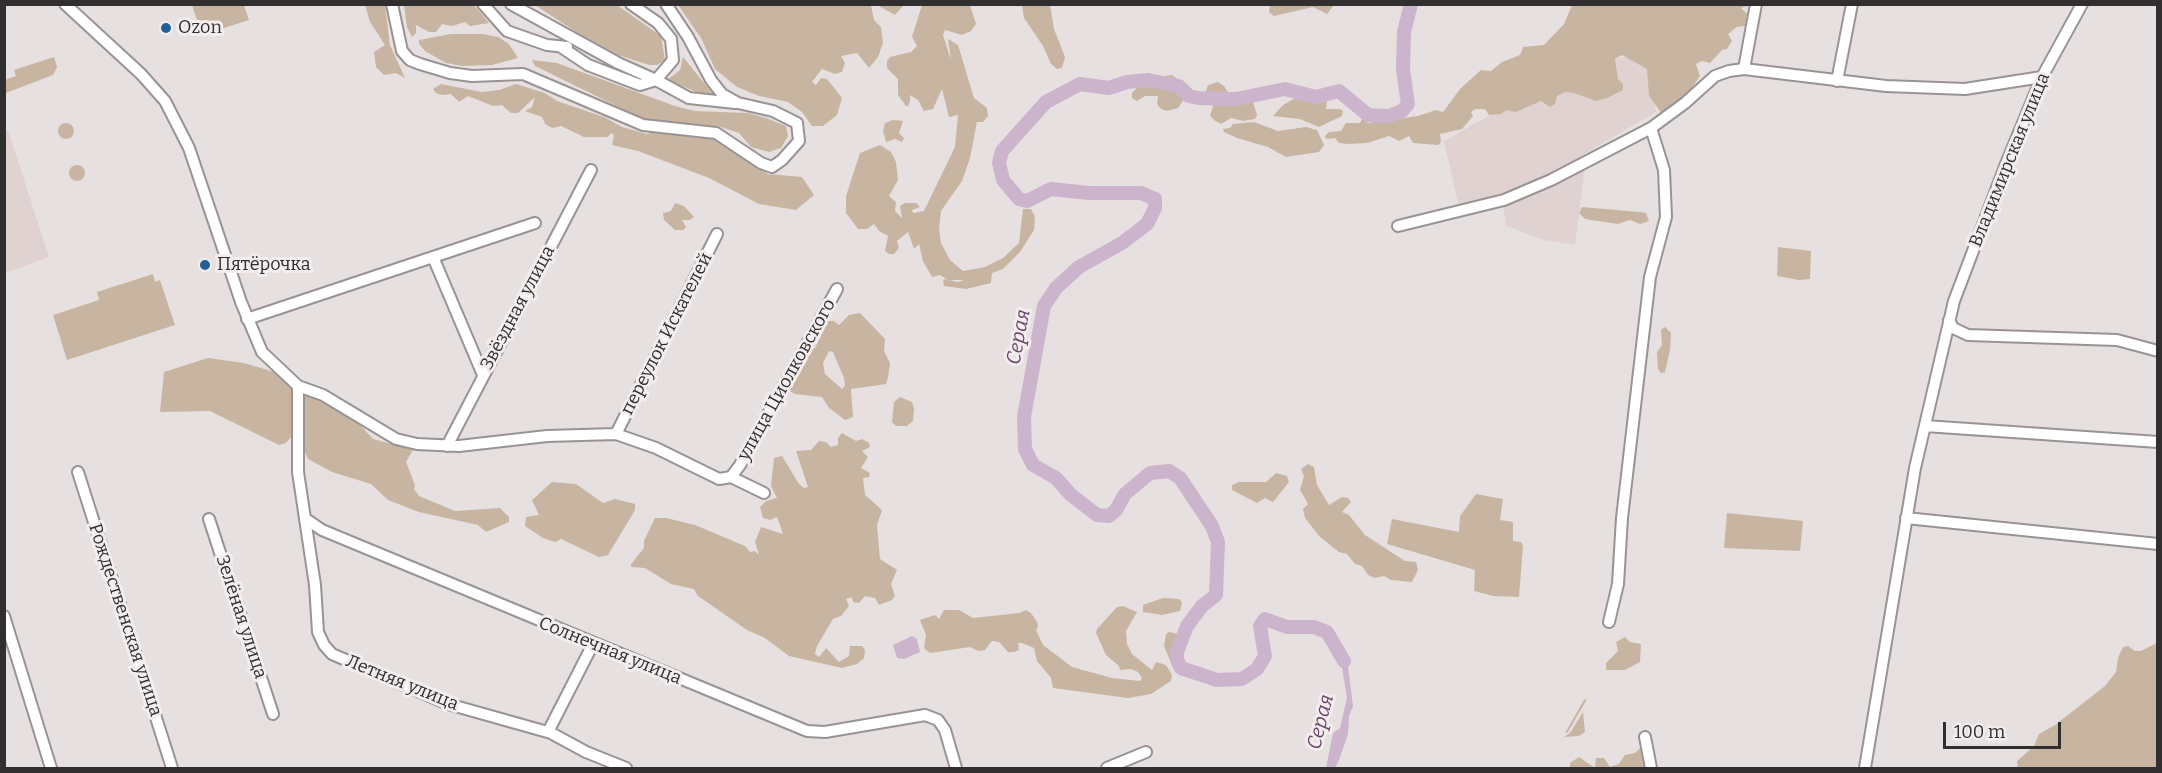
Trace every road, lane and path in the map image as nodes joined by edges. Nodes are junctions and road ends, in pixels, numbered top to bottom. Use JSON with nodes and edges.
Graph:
{"nodes":[{"id":1,"x":65,"y":4,"type":"edge"},
{"id":2,"x":392,"y":4,"type":"edge"},
{"id":3,"x":483,"y":4,"type":"edge"},
{"id":4,"x":511,"y":4,"type":"edge"},
{"id":5,"x":631,"y":4,"type":"edge"},
{"id":6,"x":666,"y":4,"type":"edge"},
{"id":7,"x":1756,"y":4,"type":"edge"},
{"id":8,"x":1852,"y":4,"type":"edge"},
{"id":9,"x":2082,"y":4,"type":"edge"},
{"id":10,"x":561,"y":47,"type":"junction"},
{"id":11,"x":595,"y":52,"type":"junction"},
{"id":12,"x":1744,"y":69,"type":"junction"},
{"id":13,"x":2042,"y":77,"type":"junction"},
{"id":14,"x":656,"y":80,"type":"junction"},
{"id":15,"x":1837,"y":81,"type":"junction"},
{"id":16,"x":738,"y":103,"type":"junction"},
{"id":17,"x":1651,"y":128,"type":"junction"},
{"id":18,"x":591,"y":170,"type":"dead end"},
{"id":19,"x":535,"y":223,"type":"dead end"},
{"id":20,"x":1398,"y":226,"type":"dead end"},
{"id":21,"x":717,"y":234,"type":"dead end"},
{"id":22,"x":433,"y":257,"type":"junction"},
{"id":23,"x":837,"y":289,"type":"dead end"},
{"id":24,"x":247,"y":319,"type":"junction"},
{"id":25,"x":1949,"y":320,"type":"junction"},
{"id":26,"x":2157,"y":351,"type":"edge"},
{"id":27,"x":483,"y":375,"type":"junction"},
{"id":28,"x":298,"y":387,"type":"junction"},
{"id":29,"x":1925,"y":426,"type":"junction"},
{"id":30,"x":616,"y":434,"type":"junction"},
{"id":31,"x":2157,"y":442,"type":"edge"},
{"id":32,"x":447,"y":446,"type":"junction"},
{"id":33,"x":78,"y":472,"type":"dead end"},
{"id":34,"x":731,"y":477,"type":"junction"},
{"id":35,"x":764,"y":493,"type":"dead end"},
{"id":36,"x":1906,"y":518,"type":"junction"},
{"id":37,"x":209,"y":519,"type":"dead end"},
{"id":38,"x":306,"y":519,"type":"junction"},
{"id":39,"x":2157,"y":544,"type":"edge"},
{"id":40,"x":4,"y":616,"type":"edge"},
{"id":41,"x":1609,"y":622,"type":"dead end"},
{"id":42,"x":593,"y":644,"type":"junction"},
{"id":43,"x":273,"y":714,"type":"dead end"},
{"id":44,"x":548,"y":732,"type":"junction"},
{"id":45,"x":1645,"y":737,"type":"dead end"},
{"id":46,"x":1146,"y":752,"type":"dead end"},
{"id":47,"x":51,"y":768,"type":"edge"},
{"id":48,"x":172,"y":768,"type":"edge"},
{"id":49,"x":626,"y":768,"type":"edge"},
{"id":50,"x":956,"y":768,"type":"edge"},
{"id":51,"x":1107,"y":768,"type":"edge"},
{"id":52,"x":1651,"y":768,"type":"edge"},
{"id":53,"x":1865,"y":768,"type":"edge"}],
"edges":[{"from":1,"to":24,"type":"street"},
{"from":2,"to":16,"type":"street"},
{"from":3,"to":10,"type":"street"},
{"from":4,"to":11,"type":"street"},
{"from":5,"to":14,"type":"street"},
{"from":6,"to":16,"type":"street"},
{"from":7,"to":12,"type":"street"},
{"from":8,"to":15,"type":"street"},
{"from":9,"to":13,"type":"street","name":"Владимирская улица"},
{"from":10,"to":11,"type":"street"},
{"from":10,"to":14,"type":"street"},
{"from":11,"to":14,"type":"street"},
{"from":12,"to":15,"type":"street"},
{"from":12,"to":17,"type":"street"},
{"from":13,"to":15,"type":"street"},
{"from":13,"to":25,"type":"street","name":"Владимирская улица"},
{"from":14,"to":16,"type":"street"},
{"from":17,"to":20,"type":"street"},
{"from":17,"to":41,"type":"street"},
{"from":18,"to":27,"type":"street","name":"Звёздная улица"},
{"from":19,"to":22,"type":"street"},
{"from":21,"to":30,"type":"street","name":"переулок Искателей"},
{"from":22,"to":24,"type":"street"},
{"from":22,"to":27,"type":"street"},
{"from":23,"to":34,"type":"street","name":"улица Циолковского"},
{"from":24,"to":28,"type":"street"},
{"from":25,"to":26,"type":"street"},
{"from":25,"to":29,"type":"street","name":"Владимирская улица"},
{"from":27,"to":32,"type":"street","name":"Звёздная улица"},
{"from":28,"to":32,"type":"street","name":"улица Циолковского"},
{"from":28,"to":38,"type":"street","name":"Летняя улица"},
{"from":29,"to":31,"type":"street"},
{"from":29,"to":36,"type":"street","name":"Владимирская улица"},
{"from":30,"to":32,"type":"street","name":"улица Циолковского"},
{"from":30,"to":34,"type":"street","name":"улица Циолковского"},
{"from":33,"to":48,"type":"street","name":"Рождественская улица"},
{"from":34,"to":35,"type":"street"},
{"from":36,"to":39,"type":"street"},
{"from":36,"to":53,"type":"street","name":"Владимирская улица"},
{"from":37,"to":43,"type":"street","name":"Зелёная улица"},
{"from":38,"to":42,"type":"street","name":"Солнечная улица"},
{"from":38,"to":44,"type":"street","name":"Летняя улица"},
{"from":40,"to":47,"type":"street"},
{"from":42,"to":44,"type":"street"},
{"from":42,"to":50,"type":"street","name":"Солнечная улица"},
{"from":44,"to":49,"type":"street","name":"Летняя улица"},
{"from":45,"to":52,"type":"street"},
{"from":46,"to":51,"type":"street"}]}
